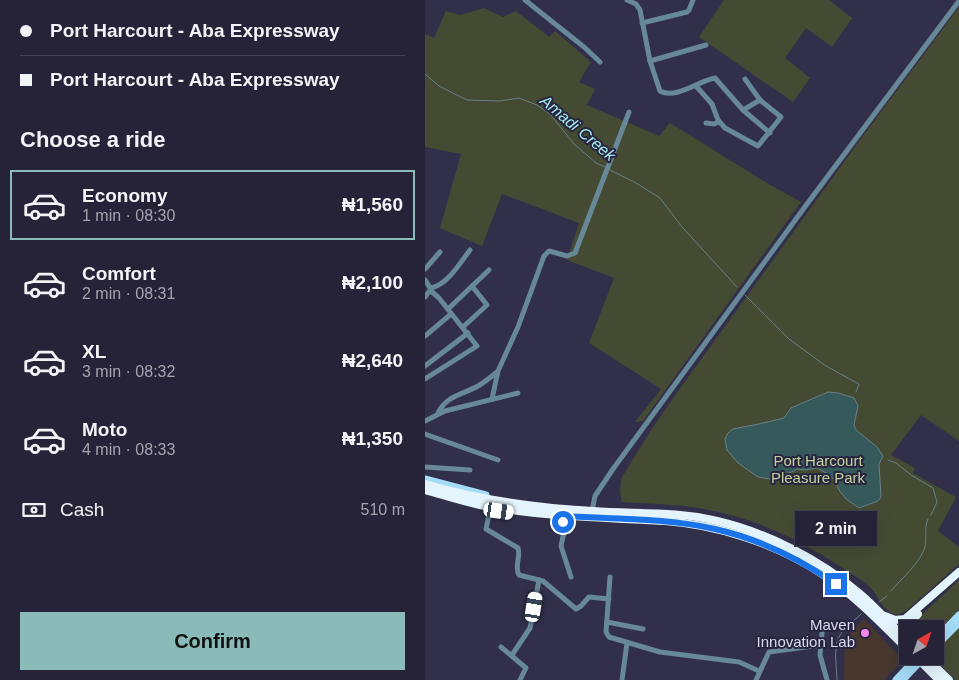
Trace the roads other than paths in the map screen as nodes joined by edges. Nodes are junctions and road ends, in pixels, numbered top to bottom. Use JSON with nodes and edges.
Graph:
{"nodes":[{"id":1,"x":627,"y":0,"type":"edge"},
{"id":2,"x":693,"y":0,"type":"edge"},
{"id":3,"x":528,"y":1,"type":"edge"},
{"id":4,"x":959,"y":1,"type":"edge"},
{"id":5,"x":643,"y":23,"type":"junction"},
{"id":6,"x":706,"y":45,"type":"dead end"},
{"id":7,"x":600,"y":62,"type":"dead end"},
{"id":8,"x":650,"y":62,"type":"junction"},
{"id":9,"x":745,"y":79,"type":"dead end"},
{"id":10,"x":696,"y":86,"type":"junction"},
{"id":11,"x":760,"y":100,"type":"junction"},
{"id":12,"x":743,"y":110,"type":"junction"},
{"id":13,"x":629,"y":112,"type":"dead end"},
{"id":14,"x":719,"y":122,"type":"junction"},
{"id":15,"x":706,"y":123,"type":"dead end"},
{"id":16,"x":770,"y":133,"type":"junction"},
{"id":17,"x":470,"y":250,"type":"dead end"},
{"id":18,"x":439,"y":252,"type":"dead end"},
{"id":19,"x":425,"y":269,"type":"edge"},
{"id":20,"x":489,"y":270,"type":"dead end"},
{"id":21,"x":425,"y":280,"type":"edge"},
{"id":22,"x":472,"y":286,"type":"junction"},
{"id":23,"x":431,"y":289,"type":"junction"},
{"id":24,"x":425,"y":297,"type":"edge"},
{"id":25,"x":450,"y":311,"type":"junction"},
{"id":26,"x":463,"y":327,"type":"junction"},
{"id":27,"x":468,"y":333,"type":"junction"},
{"id":28,"x":425,"y":336,"type":"edge"},
{"id":29,"x":425,"y":366,"type":"edge"},
{"id":30,"x":498,"y":371,"type":"junction"},
{"id":31,"x":425,"y":379,"type":"edge"},
{"id":32,"x":518,"y":394,"type":"dead end"},
{"id":33,"x":492,"y":399,"type":"junction"},
{"id":34,"x":438,"y":413,"type":"junction"},
{"id":35,"x":425,"y":421,"type":"edge"},
{"id":36,"x":425,"y":434,"type":"edge"},
{"id":37,"x":498,"y":460,"type":"dead end"},
{"id":38,"x":425,"y":467,"type":"edge"},
{"id":39,"x":469,"y":470,"type":"dead end"},
{"id":40,"x":425,"y":479,"type":"edge"},
{"id":41,"x":425,"y":484,"type":"edge"},
{"id":42,"x":425,"y":492,"type":"edge"},
{"id":43,"x":492,"y":506,"type":"junction"},
{"id":44,"x":550,"y":507,"type":"junction"},
{"id":45,"x":592,"y":511,"type":"junction"},
{"id":46,"x":561,"y":515,"type":"junction"},
{"id":47,"x":959,"y":572,"type":"edge"},
{"id":48,"x":571,"y":576,"type":"dead end"},
{"id":49,"x":610,"y":577,"type":"dead end"},
{"id":50,"x":959,"y":578,"type":"edge"},
{"id":51,"x":539,"y":580,"type":"junction"},
{"id":52,"x":609,"y":599,"type":"junction"},
{"id":53,"x":880,"y":614,"type":"junction"},
{"id":54,"x":959,"y":615,"type":"edge"},
{"id":55,"x":914,"y":620,"type":"edge"},
{"id":56,"x":607,"y":622,"type":"junction"},
{"id":57,"x":823,"y":623,"type":"dead end"},
{"id":58,"x":959,"y":623,"type":"edge"},
{"id":59,"x":643,"y":629,"type":"dead end"},
{"id":60,"x":944,"y":631,"type":"edge"},
{"id":61,"x":899,"y":632,"type":"edge"},
{"id":62,"x":944,"y":638,"type":"edge"},
{"id":63,"x":899,"y":640,"type":"edge"},
{"id":64,"x":627,"y":644,"type":"junction"},
{"id":65,"x":821,"y":645,"type":"junction"},
{"id":66,"x":501,"y":647,"type":"dead end"},
{"id":67,"x":512,"y":655,"type":"junction"},
{"id":68,"x":912,"y":665,"type":"edge"},
{"id":69,"x":914,"y":665,"type":"edge"},
{"id":70,"x":925,"y":665,"type":"edge"},
{"id":71,"x":934,"y":665,"type":"edge"},
{"id":72,"x":911,"y":668,"type":"junction"},
{"id":73,"x":759,"y":671,"type":"junction"},
{"id":74,"x":520,"y":680,"type":"edge"},
{"id":75,"x":623,"y":680,"type":"edge"},
{"id":76,"x":756,"y":680,"type":"edge"},
{"id":77,"x":827,"y":680,"type":"edge"},
{"id":78,"x":896,"y":680,"type":"edge"},
{"id":79,"x":903,"y":680,"type":"edge"},
{"id":80,"x":939,"y":680,"type":"edge"},
{"id":81,"x":949,"y":680,"type":"edge"}],
"edges":[{"from":1,"to":5,"type":"street"},
{"from":2,"to":5,"type":"street"},
{"from":3,"to":7,"type":"street"},
{"from":4,"to":45,"type":"street"},
{"from":5,"to":8,"type":"street"},
{"from":6,"to":8,"type":"street"},
{"from":8,"to":10,"type":"street"},
{"from":9,"to":11,"type":"street"},
{"from":10,"to":12,"type":"street"},
{"from":10,"to":14,"type":"street"},
{"from":11,"to":12,"type":"street"},
{"from":11,"to":16,"type":"street"},
{"from":12,"to":16,"type":"street"},
{"from":13,"to":30,"type":"street"},
{"from":14,"to":15,"type":"street"},
{"from":14,"to":16,"type":"street"},
{"from":17,"to":23,"type":"street"},
{"from":18,"to":19,"type":"street"},
{"from":20,"to":22,"type":"street"},
{"from":21,"to":23,"type":"street"},
{"from":22,"to":25,"type":"street"},
{"from":22,"to":26,"type":"street"},
{"from":23,"to":24,"type":"street"},
{"from":23,"to":25,"type":"street"},
{"from":25,"to":26,"type":"street"},
{"from":25,"to":28,"type":"street"},
{"from":26,"to":27,"type":"street"},
{"from":27,"to":29,"type":"street"},
{"from":27,"to":31,"type":"street"},
{"from":30,"to":33,"type":"street"},
{"from":30,"to":34,"type":"street"},
{"from":32,"to":33,"type":"street"},
{"from":33,"to":34,"type":"street"},
{"from":34,"to":35,"type":"street"},
{"from":36,"to":37,"type":"street"},
{"from":38,"to":39,"type":"street"},
{"from":40,"to":44,"type":"main road"},
{"from":41,"to":43,"type":"highway"},
{"from":42,"to":43,"type":"highway"},
{"from":43,"to":44,"type":"highway"},
{"from":43,"to":46,"type":"highway"},
{"from":43,"to":51,"type":"street"},
{"from":44,"to":45,"type":"highway"},
{"from":45,"to":53,"type":"highway"},
{"from":46,"to":48,"type":"street"},
{"from":46,"to":63,"type":"highway"},
{"from":47,"to":53,"type":"highway"},
{"from":49,"to":52,"type":"street"},
{"from":50,"to":55,"type":"highway"},
{"from":51,"to":52,"type":"street"},
{"from":51,"to":67,"type":"street"},
{"from":52,"to":56,"type":"street"},
{"from":53,"to":61,"type":"highway"},
{"from":54,"to":60,"type":"main road"},
{"from":56,"to":59,"type":"street"},
{"from":56,"to":64,"type":"street"},
{"from":57,"to":65,"type":"street"},
{"from":58,"to":62,"type":"main road"},
{"from":64,"to":73,"type":"street"},
{"from":64,"to":75,"type":"street"},
{"from":65,"to":73,"type":"street"},
{"from":65,"to":77,"type":"street"},
{"from":66,"to":67,"type":"street"},
{"from":67,"to":74,"type":"street"},
{"from":68,"to":72,"type":"main road","bridge":true},
{"from":69,"to":72,"type":"main road","bridge":true},
{"from":70,"to":80,"type":"highway"},
{"from":71,"to":81,"type":"highway"},
{"from":72,"to":78,"type":"main road"},
{"from":72,"to":79,"type":"main road"},
{"from":73,"to":76,"type":"street"}]}
